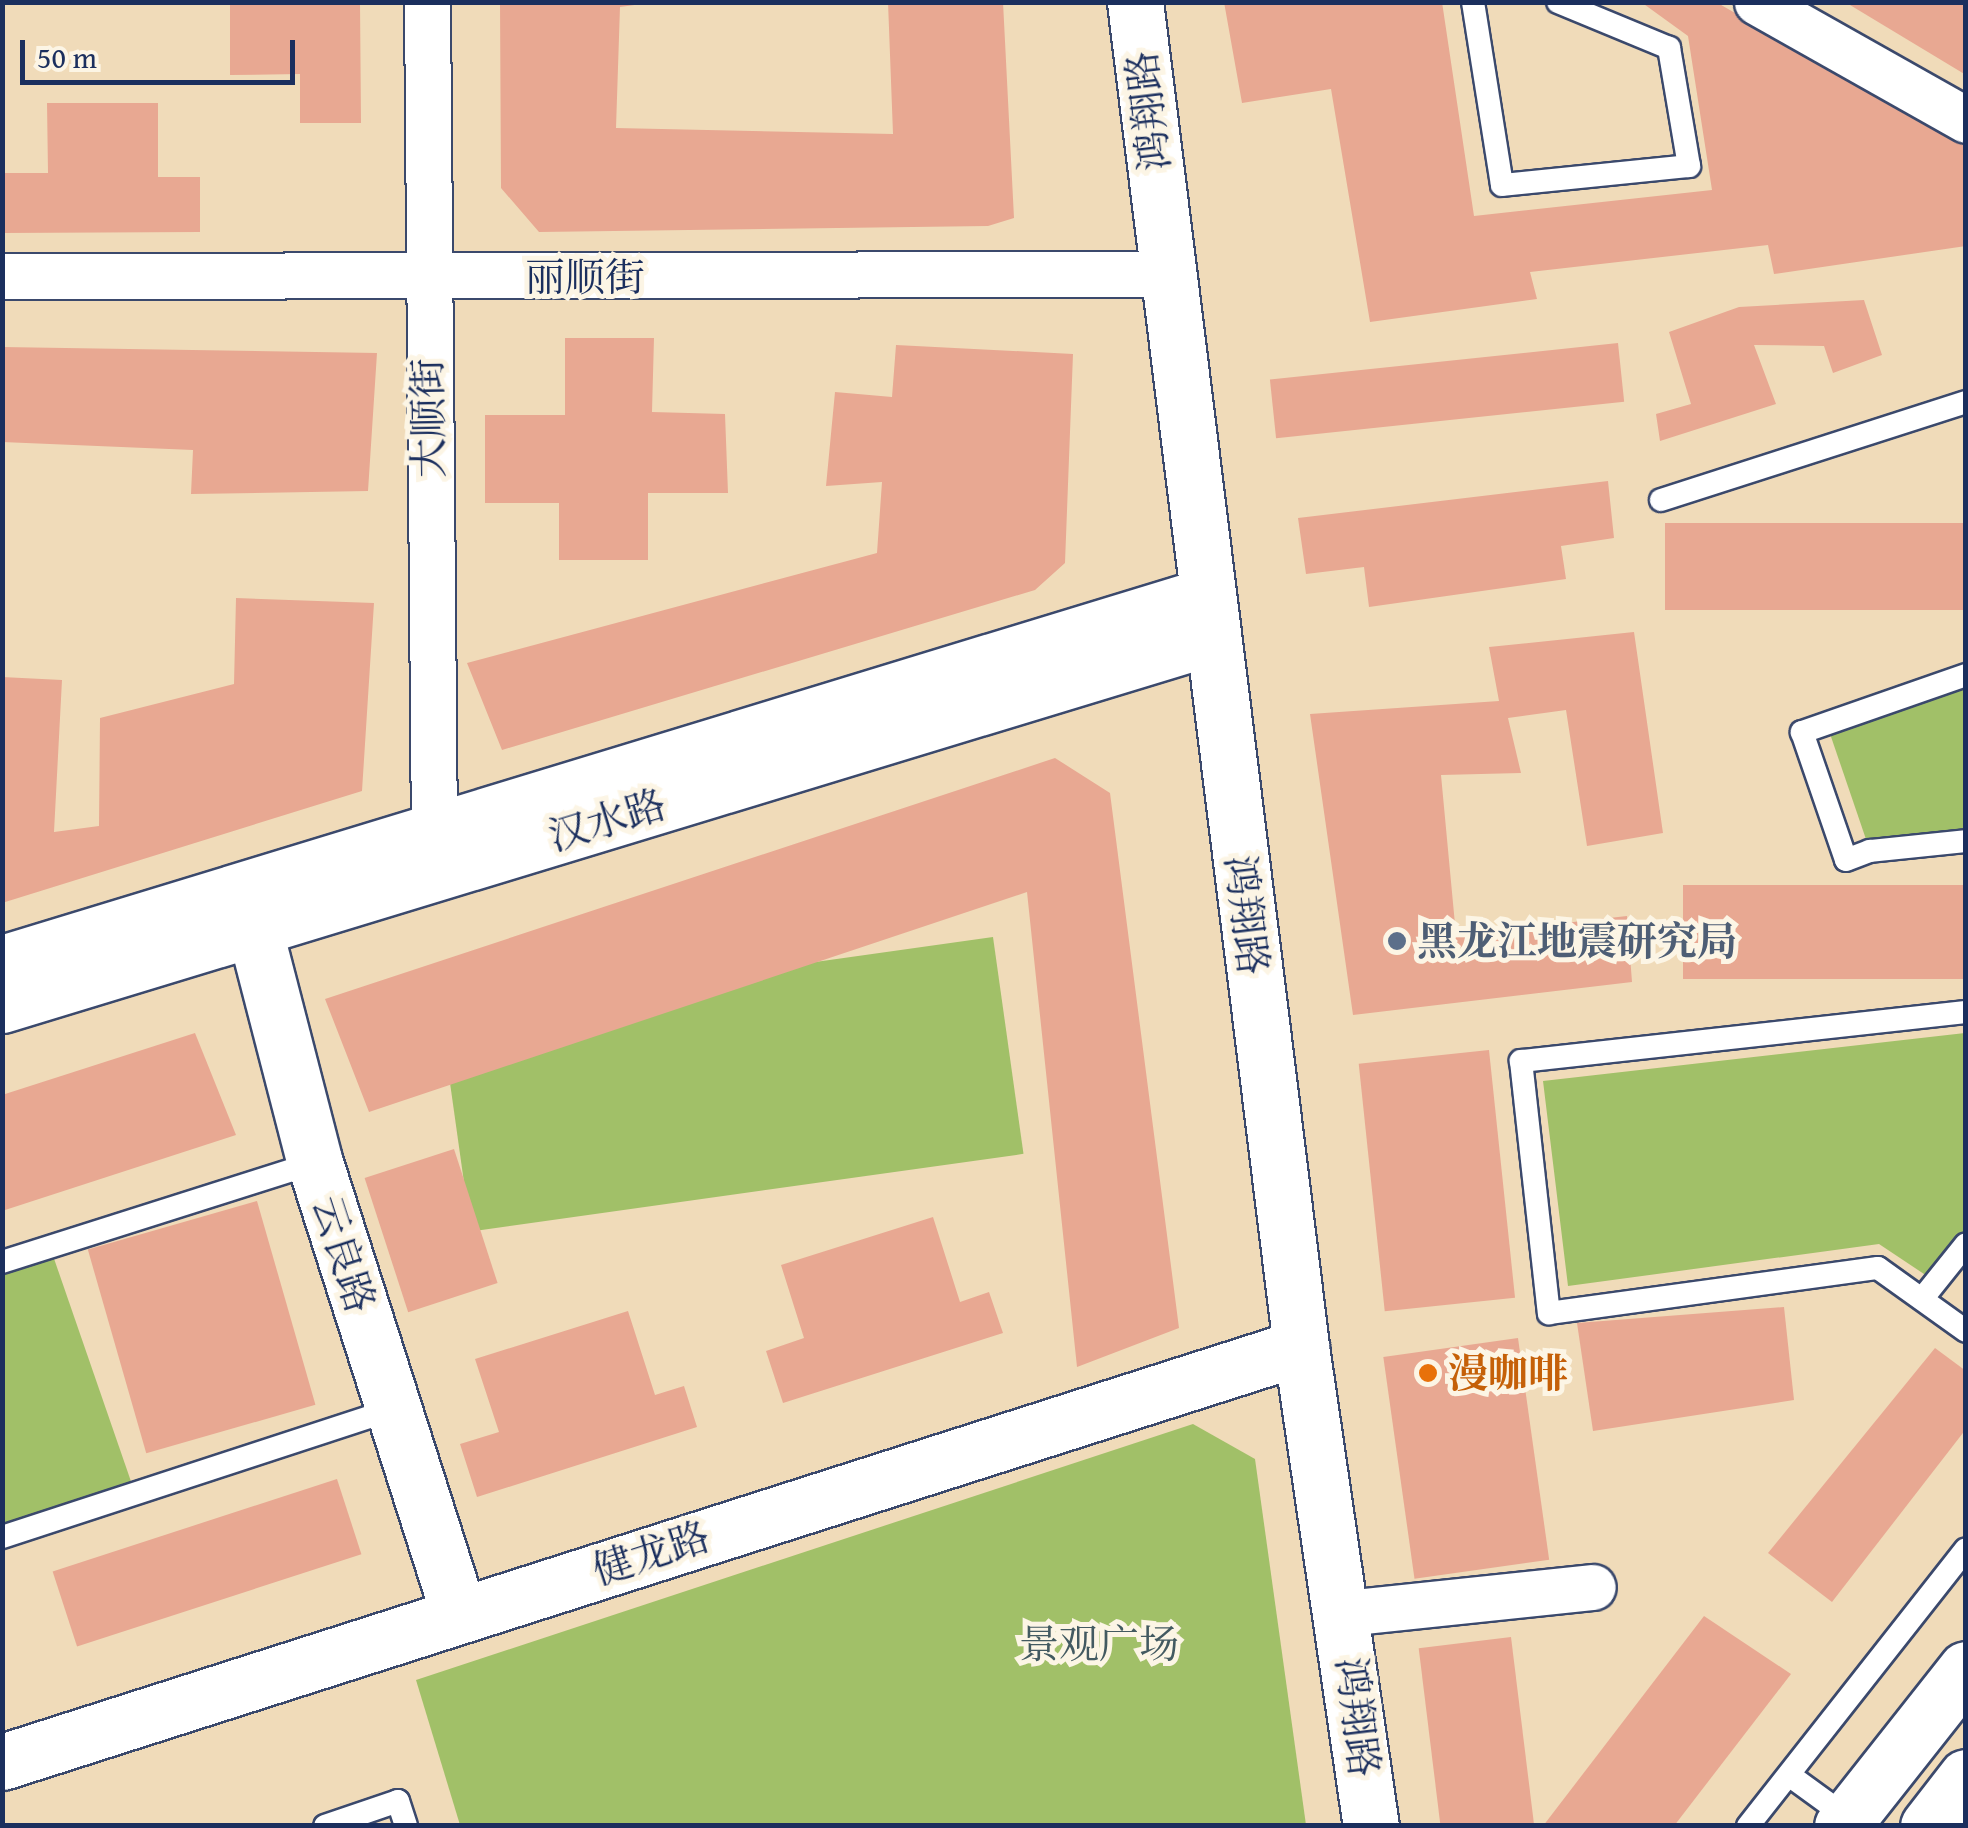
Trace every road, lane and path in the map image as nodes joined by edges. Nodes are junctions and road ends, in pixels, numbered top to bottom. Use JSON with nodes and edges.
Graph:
{"nodes":[{"id":1,"x":426,"y":2,"type":"edge"},
{"id":2,"x":1135,"y":2,"type":"edge"},
{"id":3,"x":1474,"y":2,"type":"edge"},
{"id":4,"x":1558,"y":2,"type":"edge"},
{"id":5,"x":1757,"y":2,"type":"edge"},
{"id":6,"x":1966,"y":120,"type":"edge"},
{"id":7,"x":1166,"y":274,"type":"junction"},
{"id":8,"x":2,"y":276,"type":"edge"},
{"id":9,"x":426,"y":278,"type":"junction"},
{"id":10,"x":1966,"y":402,"type":"edge"},
{"id":11,"x":1661,"y":500,"type":"dead end"},
{"id":12,"x":1208,"y":616,"type":"junction"},
{"id":13,"x":1966,"y":675,"type":"edge"},
{"id":14,"x":434,"y":833,"type":"junction"},
{"id":15,"x":1966,"y":840,"type":"edge"},
{"id":16,"x":250,"y":909,"type":"junction"},
{"id":17,"x":2,"y":963,"type":"edge"},
{"id":18,"x":2,"y":1004,"type":"edge"},
{"id":19,"x":1966,"y":1012,"type":"edge"},
{"id":20,"x":315,"y":1163,"type":"junction"},
{"id":21,"x":1966,"y":1244,"type":"edge"},
{"id":22,"x":2,"y":1262,"type":"edge"},
{"id":23,"x":1922,"y":1299,"type":"junction"},
{"id":24,"x":1966,"y":1331,"type":"edge"},
{"id":25,"x":1301,"y":1347,"type":"junction"},
{"id":26,"x":394,"y":1409,"type":"junction"},
{"id":27,"x":2,"y":1537,"type":"edge"},
{"id":28,"x":1966,"y":1549,"type":"edge"},
{"id":29,"x":1594,"y":1588,"type":"dead end"},
{"id":30,"x":1345,"y":1613,"type":"junction"},
{"id":31,"x":459,"y":1614,"type":"junction"},
{"id":32,"x":1966,"y":1669,"type":"edge"},
{"id":33,"x":2,"y":1762,"type":"edge"},
{"id":34,"x":1789,"y":1775,"type":"junction"},
{"id":35,"x":1966,"y":1777,"type":"edge"},
{"id":36,"x":1849,"y":1823,"type":"edge"},
{"id":37,"x":324,"y":1826,"type":"edge"},
{"id":38,"x":406,"y":1826,"type":"edge"},
{"id":39,"x":1371,"y":1826,"type":"edge"},
{"id":40,"x":1748,"y":1826,"type":"edge"},
{"id":41,"x":1928,"y":1826,"type":"edge"}],
"edges":[{"from":1,"to":9,"type":"street","name":"大顺街"},
{"from":2,"to":7,"type":"main road","name":"鸿翔路"},
{"from":3,"to":4,"type":"lane"},
{"from":5,"to":6,"type":"street"},
{"from":7,"to":9,"type":"street","name":"丽顺街"},
{"from":7,"to":12,"type":"main road","name":"鸿翔路"},
{"from":8,"to":9,"type":"street","name":"丽顺街"},
{"from":9,"to":14,"type":"street","name":"大顺街"},
{"from":10,"to":11,"type":"lane"},
{"from":12,"to":14,"type":"main road","name":"汉水路"},
{"from":12,"to":16,"type":"main road","name":"汉水路"},
{"from":12,"to":25,"type":"main road","name":"鸿翔路"},
{"from":13,"to":15,"type":"lane"},
{"from":14,"to":16,"type":"main road","name":"汉水路"},
{"from":16,"to":17,"type":"main road","name":"汉水路"},
{"from":16,"to":18,"type":"main road","name":"汉水路"},
{"from":16,"to":20,"type":"main road","name":"云良路"},
{"from":19,"to":23,"type":"lane"},
{"from":20,"to":22,"type":"lane"},
{"from":20,"to":26,"type":"main road","name":"云良路"},
{"from":21,"to":23,"type":"lane"},
{"from":23,"to":24,"type":"lane"},
{"from":25,"to":30,"type":"main road","name":"鸿翔路"},
{"from":25,"to":31,"type":"main road","name":"健龙路"},
{"from":26,"to":27,"type":"lane"},
{"from":26,"to":31,"type":"main road","name":"云良路"},
{"from":28,"to":34,"type":"lane"},
{"from":29,"to":30,"type":"street"},
{"from":30,"to":39,"type":"main road","name":"鸿翔路"},
{"from":31,"to":33,"type":"main road","name":"健龙路"},
{"from":32,"to":36,"type":"main road"},
{"from":34,"to":36,"type":"lane"},
{"from":34,"to":40,"type":"lane"},
{"from":35,"to":41,"type":"main road"},
{"from":37,"to":38,"type":"lane"}]}
